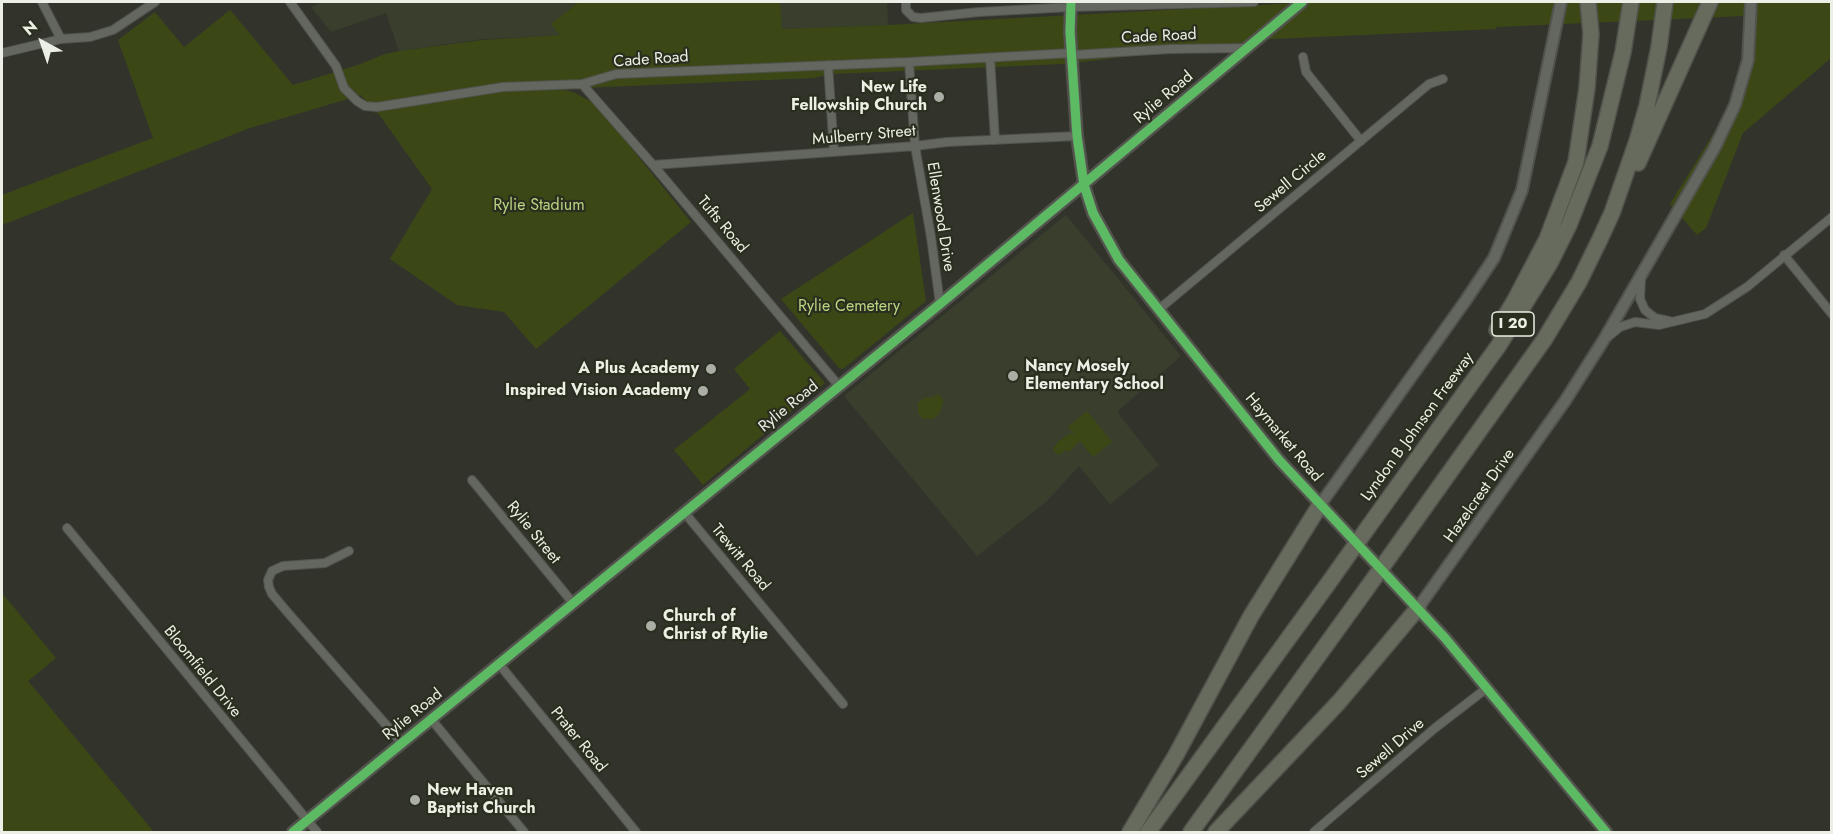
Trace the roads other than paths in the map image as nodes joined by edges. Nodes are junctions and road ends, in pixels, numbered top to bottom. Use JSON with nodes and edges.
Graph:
{"nodes":[{"id":1,"x":42,"y":2,"type":"edge"},
{"id":2,"x":155,"y":2,"type":"edge"},
{"id":3,"x":291,"y":2,"type":"edge"},
{"id":4,"x":1254,"y":2,"type":"edge"},
{"id":5,"x":1294,"y":2,"type":"edge"},
{"id":6,"x":1302,"y":2,"type":"edge"},
{"id":7,"x":1561,"y":2,"type":"edge"},
{"id":8,"x":1588,"y":2,"type":"edge"},
{"id":9,"x":1621,"y":2,"type":"edge"},
{"id":10,"x":1631,"y":2,"type":"edge"},
{"id":11,"x":1665,"y":2,"type":"edge"},
{"id":12,"x":1710,"y":2,"type":"edge"},
{"id":13,"x":1751,"y":2,"type":"edge"},
{"id":14,"x":1203,"y":3,"type":"edge"},
{"id":15,"x":1071,"y":4,"type":"edge"},
{"id":16,"x":906,"y":6,"type":"edge"},
{"id":17,"x":61,"y":39,"type":"junction"},
{"id":18,"x":1247,"y":48,"type":"junction"},
{"id":19,"x":1623,"y":52,"type":"junction"},
{"id":20,"x":2,"y":53,"type":"edge"},
{"id":21,"x":1072,"y":54,"type":"junction"},
{"id":22,"x":1304,"y":57,"type":"dead end"},
{"id":23,"x":990,"y":58,"type":"junction"},
{"id":24,"x":909,"y":62,"type":"junction"},
{"id":25,"x":828,"y":65,"type":"junction"},
{"id":26,"x":1443,"y":79,"type":"dead end"},
{"id":27,"x":582,"y":84,"type":"junction"},
{"id":28,"x":1077,"y":136,"type":"junction"},
{"id":29,"x":995,"y":140,"type":"junction"},
{"id":30,"x":1361,"y":141,"type":"junction"},
{"id":31,"x":915,"y":146,"type":"junction"},
{"id":32,"x":834,"y":152,"type":"junction"},
{"id":33,"x":653,"y":165,"type":"junction"},
{"id":34,"x":1084,"y":185,"type":"junction"},
{"id":35,"x":1612,"y":213,"type":"junction"},
{"id":36,"x":1832,"y":217,"type":"edge"},
{"id":37,"x":1785,"y":255,"type":"junction"},
{"id":38,"x":1641,"y":276,"type":"junction"},
{"id":39,"x":940,"y":304,"type":"junction"},
{"id":40,"x":1158,"y":310,"type":"junction"},
{"id":41,"x":1832,"y":314,"type":"edge"},
{"id":42,"x":1673,"y":322,"type":"junction"},
{"id":43,"x":1603,"y":341,"type":"junction"},
{"id":44,"x":839,"y":386,"type":"junction"},
{"id":45,"x":1423,"y":450,"type":"junction"},
{"id":46,"x":472,"y":480,"type":"dead end"},
{"id":47,"x":1320,"y":505,"type":"junction"},
{"id":48,"x":684,"y":512,"type":"junction"},
{"id":49,"x":67,"y":528,"type":"dead end"},
{"id":50,"x":349,"y":551,"type":"dead end"},
{"id":51,"x":573,"y":603,"type":"junction"},
{"id":52,"x":1418,"y":608,"type":"junction"},
{"id":53,"x":499,"y":664,"type":"junction"},
{"id":54,"x":1487,"y":688,"type":"junction"},
{"id":55,"x":843,"y":704,"type":"dead end"},
{"id":56,"x":431,"y":719,"type":"junction"},
{"id":57,"x":402,"y":743,"type":"junction"},
{"id":58,"x":307,"y":821,"type":"junction"},
{"id":59,"x":293,"y":832,"type":"edge"},
{"id":60,"x":317,"y":832,"type":"edge"},
{"id":61,"x":524,"y":832,"type":"edge"},
{"id":62,"x":636,"y":832,"type":"edge"},
{"id":63,"x":1130,"y":832,"type":"edge"},
{"id":64,"x":1148,"y":832,"type":"edge"},
{"id":65,"x":1191,"y":832,"type":"edge"},
{"id":66,"x":1216,"y":832,"type":"edge"},
{"id":67,"x":1314,"y":832,"type":"edge"},
{"id":68,"x":1606,"y":832,"type":"edge"}],
"edges":[{"from":1,"to":17,"type":"street"},
{"from":2,"to":17,"type":"street"},
{"from":3,"to":27,"type":"street","name":"Cade Road"},
{"from":4,"to":14,"type":"street"},
{"from":5,"to":6,"type":"street"},
{"from":6,"to":18,"type":"street","name":"Rylie Road"},
{"from":7,"to":47,"type":"street"},
{"from":8,"to":45,"type":"highway"},
{"from":9,"to":19,"type":"highway"},
{"from":10,"to":19,"type":"highway","name":"Lyndon B Johnson Freeway","number":"I 20"},
{"from":11,"to":35,"type":"highway","number":"I 20"},
{"from":12,"to":35,"type":"highway"},
{"from":13,"to":38,"type":"street"},
{"from":14,"to":15,"type":"street"},
{"from":15,"to":16,"type":"street"},
{"from":15,"to":21,"type":"street","name":"Haymarket Road"},
{"from":17,"to":20,"type":"street"},
{"from":18,"to":21,"type":"street","name":"Cade Road"},
{"from":18,"to":34,"type":"street","name":"Rylie Road"},
{"from":19,"to":45,"type":"highway","name":"Lyndon B Johnson Freeway","number":"I 20"},
{"from":21,"to":23,"type":"street","name":"Cade Road"},
{"from":21,"to":28,"type":"street","name":"Haymarket Road"},
{"from":22,"to":30,"type":"street"},
{"from":23,"to":24,"type":"street","name":"Cade Road"},
{"from":23,"to":29,"type":"street"},
{"from":24,"to":25,"type":"street","name":"Cade Road"},
{"from":24,"to":31,"type":"street","name":"Ellenwood Drive"},
{"from":25,"to":27,"type":"street","name":"Cade Road"},
{"from":25,"to":32,"type":"street"},
{"from":26,"to":30,"type":"street","name":"Sewell Circle"},
{"from":27,"to":33,"type":"street","name":"Tufts Road"},
{"from":28,"to":29,"type":"street","name":"Mulberry Street"},
{"from":28,"to":34,"type":"street","name":"Haymarket Road"},
{"from":29,"to":31,"type":"street","name":"Mulberry Street"},
{"from":30,"to":40,"type":"street","name":"Sewell Circle"},
{"from":31,"to":32,"type":"street","name":"Mulberry Street"},
{"from":31,"to":39,"type":"street","name":"Ellenwood Drive"},
{"from":32,"to":33,"type":"street","name":"Mulberry Street"},
{"from":33,"to":44,"type":"street","name":"Tufts Road"},
{"from":34,"to":39,"type":"street","name":"Rylie Road"},
{"from":34,"to":40,"type":"street","name":"Haymarket Road"},
{"from":35,"to":65,"type":"highway","number":"I 20","bridge":true},
{"from":36,"to":37,"type":"street"},
{"from":37,"to":41,"type":"street"},
{"from":37,"to":42,"type":"street"},
{"from":38,"to":42,"type":"street"},
{"from":38,"to":43,"type":"street"},
{"from":39,"to":44,"type":"street","name":"Rylie Road"},
{"from":40,"to":47,"type":"street","name":"Haymarket Road"},
{"from":42,"to":43,"type":"street"},
{"from":43,"to":52,"type":"street","name":"Hazelcrest Drive"},
{"from":44,"to":48,"type":"street","name":"Rylie Road"},
{"from":45,"to":64,"type":"highway","name":"Lyndon B Johnson Freeway","number":"I 20","bridge":true},
{"from":46,"to":51,"type":"street","name":"Rylie Street"},
{"from":47,"to":52,"type":"street","name":"Haymarket Road"},
{"from":47,"to":63,"type":"highway"},
{"from":48,"to":51,"type":"street","name":"Rylie Road"},
{"from":48,"to":55,"type":"street","name":"Trewitt Road"},
{"from":49,"to":58,"type":"street","name":"Bloomfield Drive"},
{"from":50,"to":57,"type":"street"},
{"from":51,"to":53,"type":"street","name":"Rylie Road"},
{"from":52,"to":54,"type":"street","name":"Haymarket Road"},
{"from":52,"to":66,"type":"highway"},
{"from":53,"to":56,"type":"street","name":"Rylie Road"},
{"from":53,"to":62,"type":"street","name":"Prater Road"},
{"from":54,"to":67,"type":"street","name":"Sewell Drive"},
{"from":54,"to":68,"type":"street","name":"Haymarket Road"},
{"from":56,"to":57,"type":"street","name":"Rylie Road"},
{"from":56,"to":61,"type":"street"},
{"from":57,"to":58,"type":"street","name":"Rylie Road"},
{"from":58,"to":59,"type":"street","name":"Rylie Road"},
{"from":58,"to":60,"type":"street","name":"Bloomfield Drive"}]}
